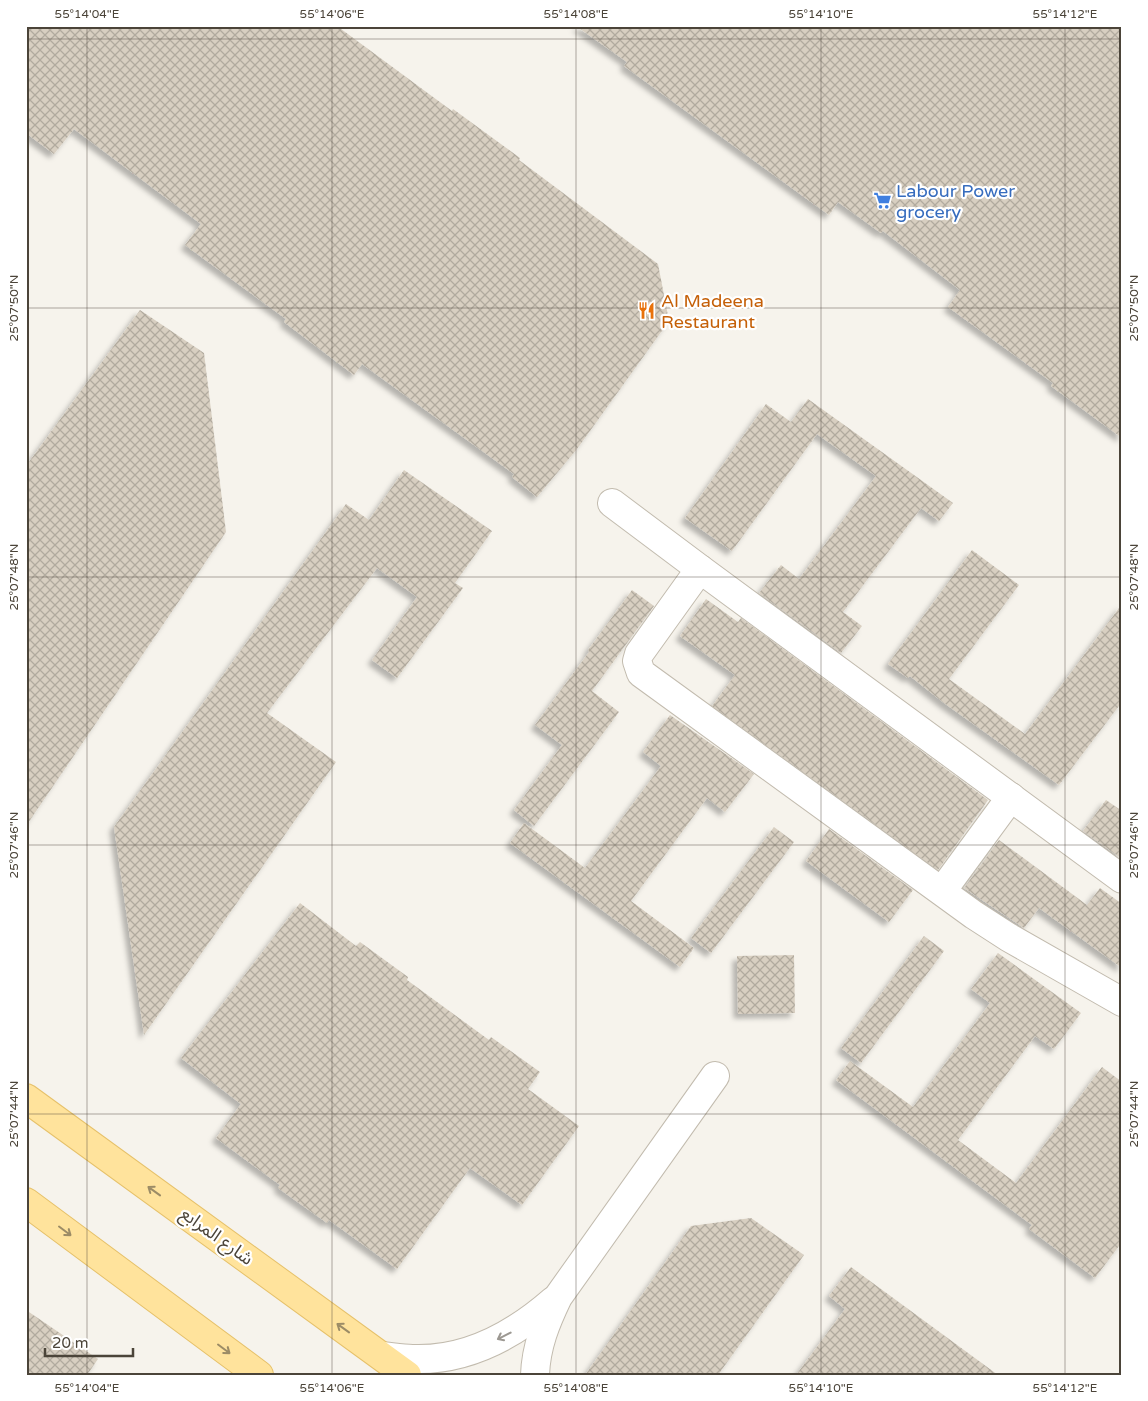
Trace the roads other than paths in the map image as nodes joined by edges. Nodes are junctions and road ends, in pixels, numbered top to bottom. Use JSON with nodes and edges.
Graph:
{"nodes":[{"id":1,"x":612,"y":503,"type":"dead end"},
{"id":2,"x":700,"y":569,"type":"junction"},
{"id":3,"x":1011,"y":797,"type":"junction"},
{"id":4,"x":1122,"y":879,"type":"edge"},
{"id":5,"x":942,"y":891,"type":"junction"},
{"id":6,"x":1122,"y":1002,"type":"edge"},
{"id":7,"x":715,"y":1076,"type":"dead end"},
{"id":8,"x":26,"y":1098,"type":"edge"},
{"id":9,"x":26,"y":1202,"type":"edge"},
{"id":10,"x":558,"y":1297,"type":"junction"},
{"id":11,"x":382,"y":1356,"type":"junction"},
{"id":12,"x":259,"y":1375,"type":"edge"},
{"id":13,"x":407,"y":1375,"type":"edge"},
{"id":14,"x":535,"y":1375,"type":"edge"}],
"edges":[{"from":1,"to":2,"type":"street"},
{"from":2,"to":3,"type":"street"},
{"from":2,"to":5,"type":"street"},
{"from":3,"to":4,"type":"street"},
{"from":3,"to":5,"type":"street"},
{"from":5,"to":6,"type":"street"},
{"from":7,"to":10,"type":"street"},
{"from":11,"to":8,"type":"main road","name":"شارع المرابع","one_way":true},
{"from":9,"to":12,"type":"main road","one_way":true},
{"from":10,"to":11,"type":"street","one_way":true},
{"from":10,"to":14,"type":"street"},
{"from":11,"to":13,"type":"main road","name":"شارع المرابع"}]}
